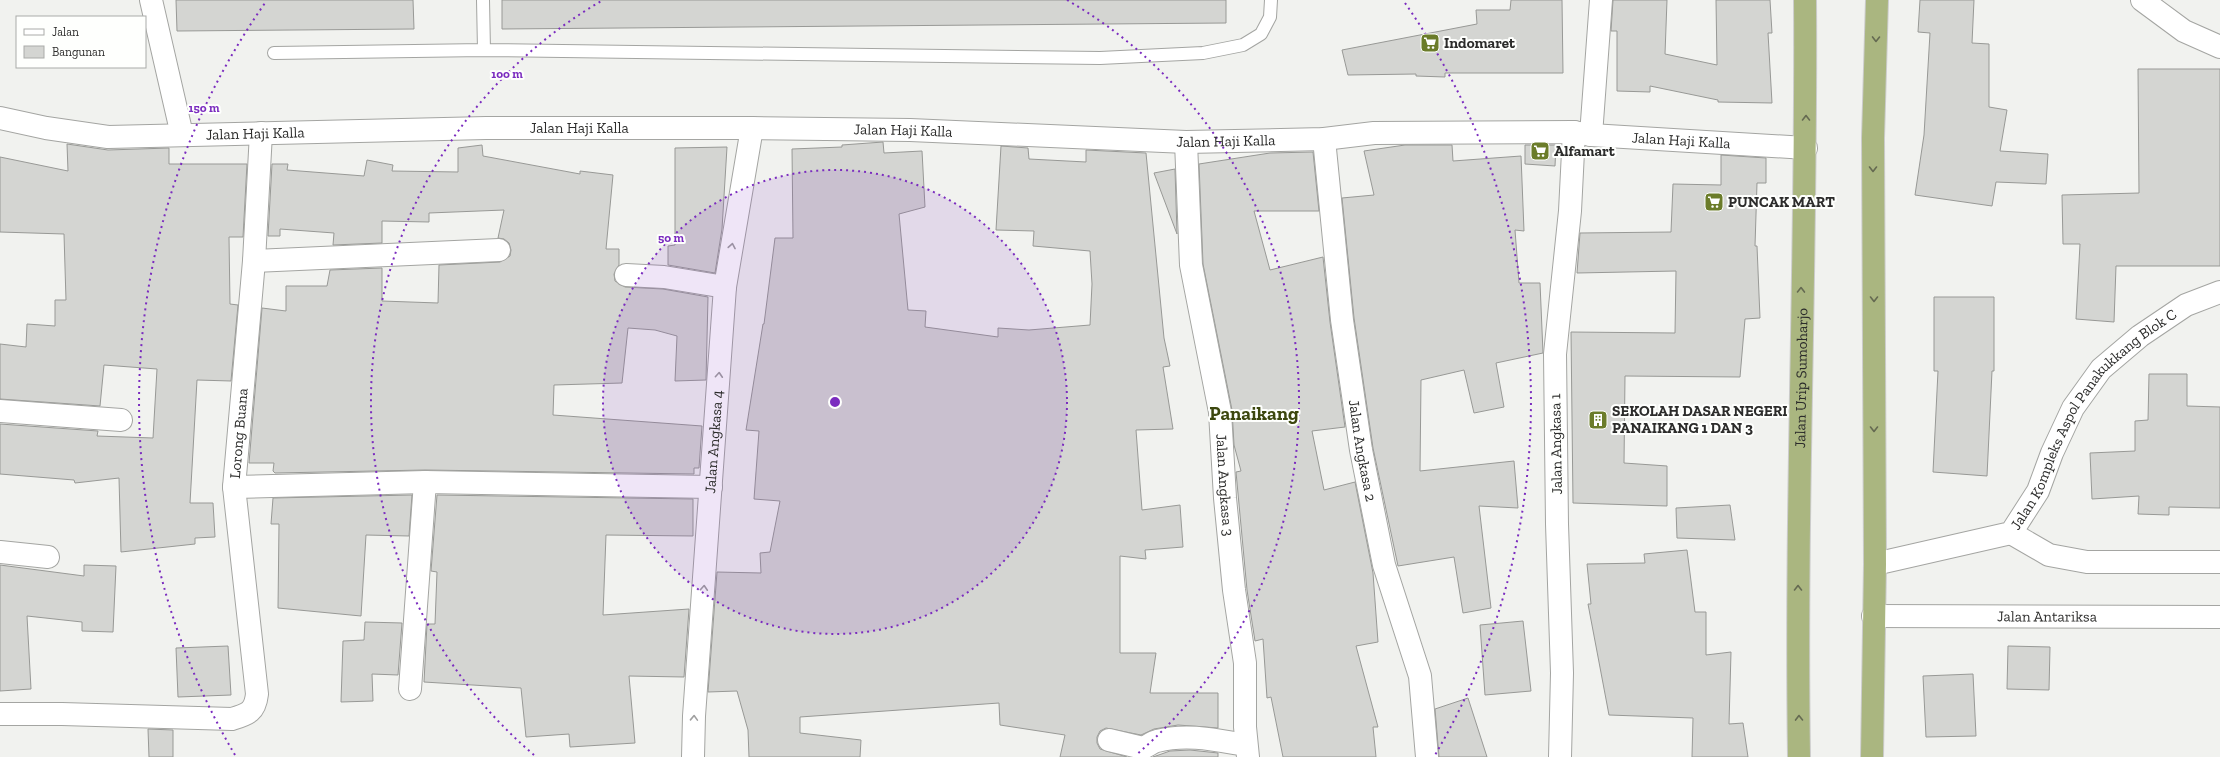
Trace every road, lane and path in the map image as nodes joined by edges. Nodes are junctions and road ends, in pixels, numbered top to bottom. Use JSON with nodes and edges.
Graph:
{"nodes":[{"id":1,"x":151,"y":0,"type":"edge"},
{"id":2,"x":483,"y":0,"type":"edge"},
{"id":3,"x":1271,"y":0,"type":"edge"},
{"id":4,"x":1601,"y":0,"type":"edge"},
{"id":5,"x":1805,"y":0,"type":"edge"},
{"id":6,"x":1877,"y":0,"type":"edge"},
{"id":7,"x":2142,"y":0,"type":"edge"},
{"id":8,"x":2220,"y":47,"type":"edge"},
{"id":9,"x":484,"y":50,"type":"junction"},
{"id":10,"x":274,"y":53,"type":"dead end"},
{"id":11,"x":0,"y":118,"type":"edge"},
{"id":12,"x":752,"y":128,"type":"junction"},
{"id":13,"x":261,"y":133,"type":"junction"},
{"id":14,"x":1583,"y":133,"type":"junction"},
{"id":15,"x":182,"y":135,"type":"junction"},
{"id":16,"x":1324,"y":139,"type":"junction"},
{"id":17,"x":1186,"y":142,"type":"junction"},
{"id":18,"x":1806,"y":148,"type":"junction"},
{"id":19,"x":499,"y":250,"type":"dead end"},
{"id":20,"x":254,"y":261,"type":"junction"},
{"id":21,"x":626,"y":276,"type":"dead end"},
{"id":22,"x":725,"y":287,"type":"junction"},
{"id":23,"x":2220,"y":292,"type":"edge"},
{"id":24,"x":0,"y":410,"type":"edge"},
{"id":25,"x":121,"y":420,"type":"dead end"},
{"id":26,"x":425,"y":482,"type":"junction"},
{"id":27,"x":234,"y":487,"type":"junction"},
{"id":28,"x":711,"y":487,"type":"junction"},
{"id":29,"x":2011,"y":533,"type":"junction"},
{"id":30,"x":0,"y":552,"type":"edge"},
{"id":31,"x":48,"y":557,"type":"dead end"},
{"id":32,"x":2220,"y":562,"type":"edge"},
{"id":33,"x":1875,"y":564,"type":"junction"},
{"id":34,"x":1873,"y":616,"type":"junction"},
{"id":35,"x":2220,"y":617,"type":"edge"},
{"id":36,"x":410,"y":689,"type":"dead end"},
{"id":37,"x":0,"y":714,"type":"edge"},
{"id":38,"x":1109,"y":740,"type":"dead end"},
{"id":39,"x":1247,"y":751,"type":"edge"},
{"id":40,"x":693,"y":757,"type":"edge"},
{"id":41,"x":1427,"y":757,"type":"edge"},
{"id":42,"x":1560,"y":757,"type":"edge"},
{"id":43,"x":1799,"y":757,"type":"edge"},
{"id":44,"x":1872,"y":757,"type":"edge"}],
"edges":[{"from":1,"to":15,"type":"street"},
{"from":2,"to":9,"type":"lane"},
{"from":3,"to":9,"type":"lane"},
{"from":4,"to":14,"type":"street","name":"Jalan Angkasa 1"},
{"from":18,"to":5,"type":"highway","name":"Jalan Urip Sumoharjo","one_way":true},
{"from":6,"to":33,"type":"highway","one_way":true},
{"from":7,"to":8,"type":"street"},
{"from":9,"to":10,"type":"lane"},
{"from":11,"to":15,"type":"street","name":"Jalan Haji Kalla"},
{"from":12,"to":13,"type":"street","name":"Jalan Haji Kalla"},
{"from":12,"to":17,"type":"street","name":"Jalan Haji Kalla"},
{"from":22,"to":12,"type":"street","name":"Jalan Angkasa 4","one_way":true},
{"from":13,"to":15,"type":"street","name":"Jalan Haji Kalla"},
{"from":13,"to":20,"type":"street","name":"Lorong Buana"},
{"from":14,"to":16,"type":"street","name":"Jalan Haji Kalla"},
{"from":14,"to":18,"type":"street","name":"Jalan Haji Kalla"},
{"from":14,"to":42,"type":"street","name":"Jalan Angkasa 1"},
{"from":16,"to":17,"type":"street","name":"Jalan Haji Kalla"},
{"from":16,"to":41,"type":"street","name":"Jalan Angkasa 2"},
{"from":17,"to":39,"type":"street","name":"Jalan Angkasa 3"},
{"from":43,"to":18,"type":"highway","name":"Jalan Urip Sumoharjo","one_way":true},
{"from":19,"to":20,"type":"street"},
{"from":20,"to":27,"type":"street","name":"Lorong Buana"},
{"from":21,"to":22,"type":"street"},
{"from":28,"to":22,"type":"street","name":"Jalan Angkasa 4","one_way":true},
{"from":23,"to":29,"type":"street","name":"Jalan Kompleks Aspol Panakukkang Blok C"},
{"from":24,"to":25,"type":"street"},
{"from":26,"to":27,"type":"street"},
{"from":26,"to":28,"type":"street"},
{"from":26,"to":36,"type":"street"},
{"from":27,"to":37,"type":"street","name":"Lorong Buana"},
{"from":40,"to":28,"type":"street","name":"Jalan Angkasa 4","one_way":true},
{"from":29,"to":32,"type":"street"},
{"from":29,"to":33,"type":"street","name":"Jalan Kompleks Aspol Panakukkang Blok C"},
{"from":30,"to":31,"type":"street"},
{"from":33,"to":34,"type":"highway"},
{"from":34,"to":35,"type":"street","name":"Jalan Antariksa"},
{"from":34,"to":44,"type":"highway"},
{"from":38,"to":39,"type":"street"}]}
